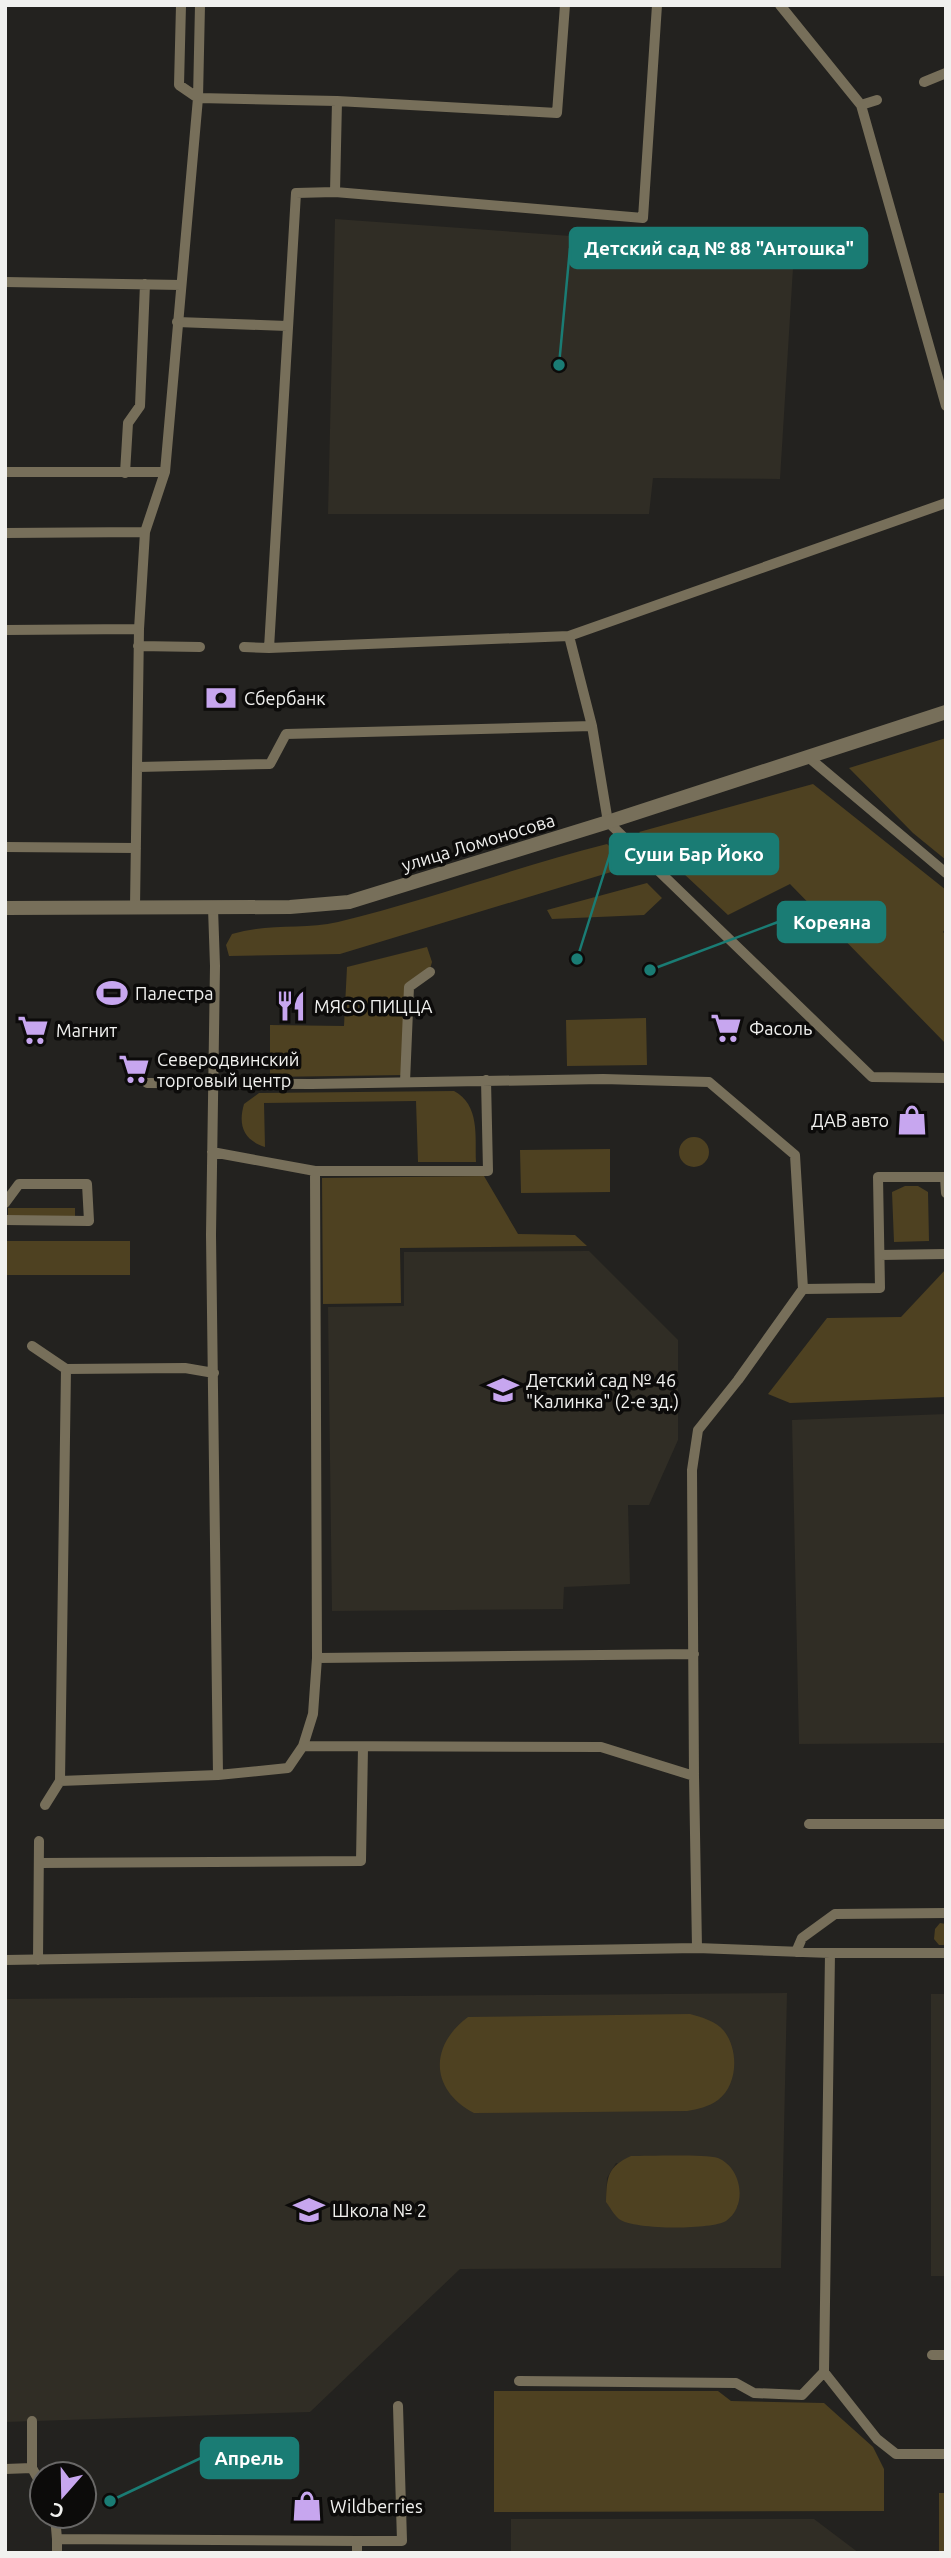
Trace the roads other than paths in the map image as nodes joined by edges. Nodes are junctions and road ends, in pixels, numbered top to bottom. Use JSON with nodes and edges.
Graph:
{"nodes":[{"id":1,"x":181,"y":5,"type":"edge"},
{"id":2,"x":200,"y":5,"type":"edge"},
{"id":3,"x":565,"y":5,"type":"edge"},
{"id":4,"x":657,"y":5,"type":"edge"},
{"id":5,"x":780,"y":5,"type":"edge"},
{"id":6,"x":946,"y":73,"type":"edge"},
{"id":7,"x":925,"y":82,"type":"dead end"},
{"id":8,"x":198,"y":98,"type":"junction"},
{"id":9,"x":877,"y":100,"type":"dead end"},
{"id":10,"x":337,"y":101,"type":"junction"},
{"id":11,"x":861,"y":104,"type":"junction"},
{"id":12,"x":335,"y":192,"type":"junction"},
{"id":13,"x":5,"y":282,"type":"edge"},
{"id":14,"x":145,"y":284,"type":"junction"},
{"id":15,"x":181,"y":285,"type":"junction"},
{"id":16,"x":177,"y":322,"type":"junction"},
{"id":17,"x":287,"y":326,"type":"junction"},
{"id":18,"x":946,"y":406,"type":"edge"},
{"id":19,"x":5,"y":472,"type":"edge"},
{"id":20,"x":165,"y":472,"type":"junction"},
{"id":21,"x":125,"y":473,"type":"junction"},
{"id":22,"x":946,"y":503,"type":"edge"},
{"id":23,"x":145,"y":532,"type":"junction"},
{"id":24,"x":5,"y":533,"type":"edge"},
{"id":25,"x":139,"y":629,"type":"junction"},
{"id":26,"x":5,"y":630,"type":"edge"},
{"id":27,"x":569,"y":636,"type":"junction"},
{"id":28,"x":138,"y":646,"type":"junction"},
{"id":29,"x":200,"y":647,"type":"dead end"},
{"id":30,"x":244,"y":647,"type":"dead end"},
{"id":31,"x":269,"y":648,"type":"junction"},
{"id":32,"x":946,"y":712,"type":"edge"},
{"id":33,"x":592,"y":726,"type":"junction"},
{"id":34,"x":807,"y":756,"type":"junction"},
{"id":35,"x":138,"y":767,"type":"junction"},
{"id":36,"x":608,"y":822,"type":"junction"},
{"id":37,"x":5,"y":847,"type":"edge"},
{"id":38,"x":136,"y":848,"type":"junction"},
{"id":39,"x":946,"y":873,"type":"edge"},
{"id":40,"x":135,"y":907,"type":"junction"},
{"id":41,"x":5,"y":908,"type":"edge"},
{"id":42,"x":212,"y":908,"type":"junction"},
{"id":43,"x":430,"y":972,"type":"dead end"},
{"id":44,"x":946,"y":1078,"type":"edge"},
{"id":45,"x":486,"y":1080,"type":"junction"},
{"id":46,"x":405,"y":1082,"type":"junction"},
{"id":47,"x":147,"y":1083,"type":"dead end"},
{"id":48,"x":213,"y":1084,"type":"junction"},
{"id":49,"x":212,"y":1153,"type":"junction"},
{"id":50,"x":315,"y":1171,"type":"junction"},
{"id":51,"x":946,"y":1177,"type":"edge"},
{"id":52,"x":946,"y":1193,"type":"edge"},
{"id":53,"x":5,"y":1203,"type":"edge"},
{"id":54,"x":5,"y":1220,"type":"edge"},
{"id":55,"x":946,"y":1254,"type":"edge"},
{"id":56,"x":880,"y":1255,"type":"junction"},
{"id":57,"x":803,"y":1289,"type":"junction"},
{"id":58,"x":32,"y":1346,"type":"dead end"},
{"id":59,"x":66,"y":1369,"type":"junction"},
{"id":60,"x":214,"y":1373,"type":"junction"},
{"id":61,"x":694,"y":1654,"type":"junction"},
{"id":62,"x":317,"y":1658,"type":"junction"},
{"id":63,"x":303,"y":1746,"type":"junction"},
{"id":64,"x":362,"y":1747,"type":"junction"},
{"id":65,"x":218,"y":1775,"type":"junction"},
{"id":66,"x":694,"y":1776,"type":"junction"},
{"id":67,"x":60,"y":1781,"type":"junction"},
{"id":68,"x":45,"y":1805,"type":"dead end"},
{"id":69,"x":946,"y":1824,"type":"edge"},
{"id":70,"x":809,"y":1825,"type":"dead end"},
{"id":71,"x":39,"y":1841,"type":"dead end"},
{"id":72,"x":40,"y":1863,"type":"junction"},
{"id":73,"x":946,"y":1913,"type":"edge"},
{"id":74,"x":697,"y":1948,"type":"junction"},
{"id":75,"x":796,"y":1952,"type":"junction"},
{"id":76,"x":830,"y":1953,"type":"junction"},
{"id":77,"x":946,"y":1954,"type":"edge"},
{"id":78,"x":5,"y":1960,"type":"edge"},
{"id":79,"x":38,"y":1960,"type":"junction"},
{"id":80,"x":946,"y":2355,"type":"edge"},
{"id":81,"x":932,"y":2356,"type":"dead end"},
{"id":82,"x":824,"y":2372,"type":"junction"},
{"id":83,"x":519,"y":2381,"type":"dead end"},
{"id":84,"x":398,"y":2406,"type":"dead end"},
{"id":85,"x":32,"y":2421,"type":"dead end"},
{"id":86,"x":946,"y":2454,"type":"edge"},
{"id":87,"x":33,"y":2460,"type":"edge"},
{"id":88,"x":28,"y":2468,"type":"edge"},
{"id":89,"x":5,"y":2469,"type":"edge"},
{"id":90,"x":56,"y":2530,"type":"edge"},
{"id":91,"x":57,"y":2539,"type":"junction"},
{"id":92,"x":357,"y":2541,"type":"junction"},
{"id":93,"x":57,"y":2553,"type":"edge"},
{"id":94,"x":357,"y":2553,"type":"edge"}],
"edges":[{"from":1,"to":8,"type":"lane"},
{"from":2,"to":8,"type":"lane"},
{"from":3,"to":10,"type":"lane"},
{"from":4,"to":12,"type":"lane"},
{"from":5,"to":11,"type":"lane"},
{"from":6,"to":7,"type":"lane"},
{"from":8,"to":10,"type":"lane"},
{"from":8,"to":15,"type":"lane"},
{"from":9,"to":11,"type":"lane"},
{"from":10,"to":12,"type":"lane"},
{"from":11,"to":18,"type":"lane"},
{"from":12,"to":17,"type":"lane"},
{"from":13,"to":14,"type":"lane"},
{"from":14,"to":15,"type":"lane"},
{"from":14,"to":21,"type":"lane"},
{"from":15,"to":16,"type":"lane"},
{"from":16,"to":17,"type":"lane"},
{"from":16,"to":20,"type":"lane"},
{"from":17,"to":31,"type":"lane"},
{"from":19,"to":21,"type":"lane"},
{"from":20,"to":21,"type":"lane"},
{"from":20,"to":23,"type":"lane"},
{"from":22,"to":27,"type":"lane"},
{"from":23,"to":24,"type":"lane"},
{"from":23,"to":25,"type":"lane"},
{"from":25,"to":26,"type":"lane"},
{"from":25,"to":28,"type":"lane"},
{"from":27,"to":31,"type":"lane"},
{"from":27,"to":33,"type":"lane"},
{"from":28,"to":29,"type":"lane"},
{"from":28,"to":35,"type":"lane"},
{"from":30,"to":31,"type":"lane"},
{"from":32,"to":34,"type":"street","name":"улица Ломоносова"},
{"from":33,"to":35,"type":"lane"},
{"from":33,"to":36,"type":"lane"},
{"from":34,"to":36,"type":"street","name":"улица Ломоносова"},
{"from":34,"to":39,"type":"lane"},
{"from":35,"to":38,"type":"lane"},
{"from":36,"to":42,"type":"street","name":"улица Ломоносова"},
{"from":36,"to":44,"type":"lane"},
{"from":37,"to":38,"type":"lane"},
{"from":38,"to":40,"type":"lane"},
{"from":40,"to":41,"type":"street","name":"улица Ломоносова"},
{"from":40,"to":42,"type":"street","name":"улица Ломоносова"},
{"from":42,"to":48,"type":"lane"},
{"from":43,"to":46,"type":"lane"},
{"from":45,"to":46,"type":"lane"},
{"from":45,"to":50,"type":"lane"},
{"from":45,"to":57,"type":"lane"},
{"from":46,"to":48,"type":"lane"},
{"from":47,"to":48,"type":"lane"},
{"from":48,"to":49,"type":"lane"},
{"from":49,"to":50,"type":"lane"},
{"from":49,"to":60,"type":"lane"},
{"from":50,"to":62,"type":"lane"},
{"from":51,"to":52,"type":"lane"},
{"from":51,"to":56,"type":"lane"},
{"from":53,"to":54,"type":"lane"},
{"from":55,"to":56,"type":"lane"},
{"from":56,"to":57,"type":"lane"},
{"from":57,"to":61,"type":"lane"},
{"from":58,"to":59,"type":"lane"},
{"from":59,"to":60,"type":"lane"},
{"from":59,"to":67,"type":"lane"},
{"from":60,"to":65,"type":"lane"},
{"from":61,"to":62,"type":"lane"},
{"from":61,"to":66,"type":"lane"},
{"from":62,"to":63,"type":"lane"},
{"from":63,"to":64,"type":"lane"},
{"from":63,"to":65,"type":"lane"},
{"from":64,"to":66,"type":"lane"},
{"from":64,"to":72,"type":"lane"},
{"from":65,"to":67,"type":"lane"},
{"from":66,"to":74,"type":"lane"},
{"from":67,"to":68,"type":"lane"},
{"from":69,"to":70,"type":"lane"},
{"from":71,"to":72,"type":"lane"},
{"from":72,"to":79,"type":"lane"},
{"from":73,"to":75,"type":"lane"},
{"from":74,"to":75,"type":"lane"},
{"from":74,"to":79,"type":"lane"},
{"from":75,"to":76,"type":"lane"},
{"from":76,"to":77,"type":"lane"},
{"from":76,"to":82,"type":"lane"},
{"from":78,"to":79,"type":"lane"},
{"from":80,"to":81,"type":"lane"},
{"from":82,"to":83,"type":"lane"},
{"from":82,"to":86,"type":"lane"},
{"from":84,"to":92,"type":"lane"},
{"from":85,"to":87,"type":"lane"},
{"from":88,"to":89,"type":"lane"},
{"from":90,"to":91,"type":"lane"},
{"from":91,"to":92,"type":"lane"},
{"from":91,"to":93,"type":"lane"},
{"from":92,"to":94,"type":"lane"}]}
